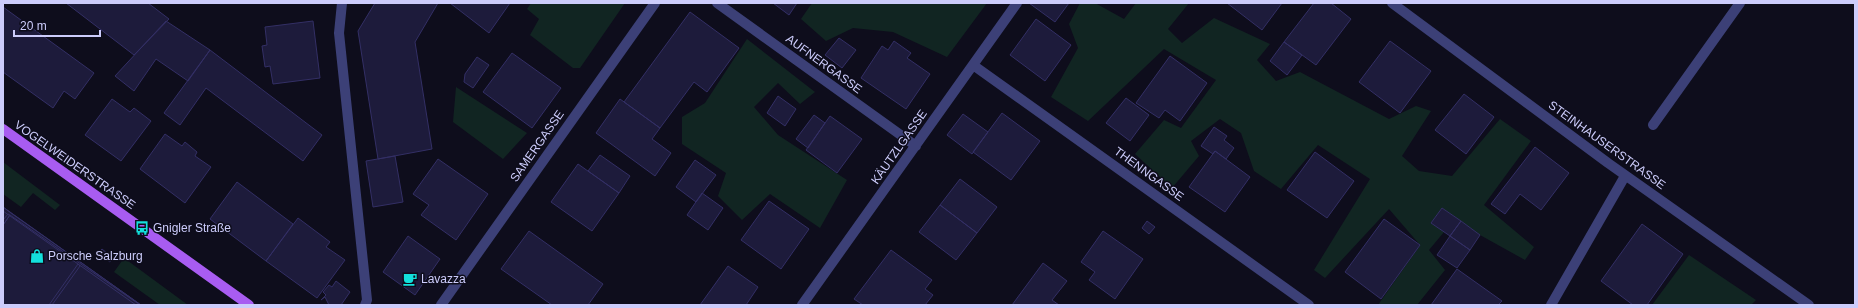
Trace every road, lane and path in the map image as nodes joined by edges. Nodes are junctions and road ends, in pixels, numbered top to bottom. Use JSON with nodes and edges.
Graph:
{"nodes":[{"id":1,"x":342,"y":3,"type":"edge"},
{"id":2,"x":655,"y":3,"type":"edge"},
{"id":3,"x":718,"y":3,"type":"edge"},
{"id":4,"x":1017,"y":3,"type":"edge"},
{"id":5,"x":1392,"y":3,"type":"edge"},
{"id":6,"x":1740,"y":3,"type":"edge"},
{"id":7,"x":973,"y":65,"type":"junction"},
{"id":8,"x":1653,"y":125,"type":"dead end"},
{"id":9,"x":3,"y":129,"type":"edge"},
{"id":10,"x":916,"y":146,"type":"junction"},
{"id":11,"x":1625,"y":176,"type":"junction"},
{"id":12,"x":370,"y":303,"type":"edge"},
{"id":13,"x":249,"y":305,"type":"edge"},
{"id":14,"x":441,"y":305,"type":"edge"},
{"id":15,"x":803,"y":305,"type":"edge"},
{"id":16,"x":1309,"y":305,"type":"edge"},
{"id":17,"x":1551,"y":305,"type":"edge"},
{"id":18,"x":1809,"y":305,"type":"edge"}],
"edges":[{"from":1,"to":12,"type":"street"},
{"from":2,"to":14,"type":"street","name":"SAMERGASSE"},
{"from":3,"to":10,"type":"street","name":"AUFNERGASSE"},
{"from":4,"to":7,"type":"street","name":"KÄUTZLGASSE"},
{"from":5,"to":11,"type":"street","name":"STEINHAUSERSTRASSE"},
{"from":6,"to":8,"type":"street"},
{"from":7,"to":10,"type":"street","name":"KÄUTZLGASSE"},
{"from":7,"to":16,"type":"street","name":"THENNGASSE"},
{"from":9,"to":13,"type":"main road","name":"VOGELWEIDERSTRASSE"},
{"from":10,"to":15,"type":"street","name":"KÄUTZLGASSE"},
{"from":11,"to":17,"type":"street"},
{"from":11,"to":18,"type":"street","name":"STEINHAUSERSTRASSE"}]}
